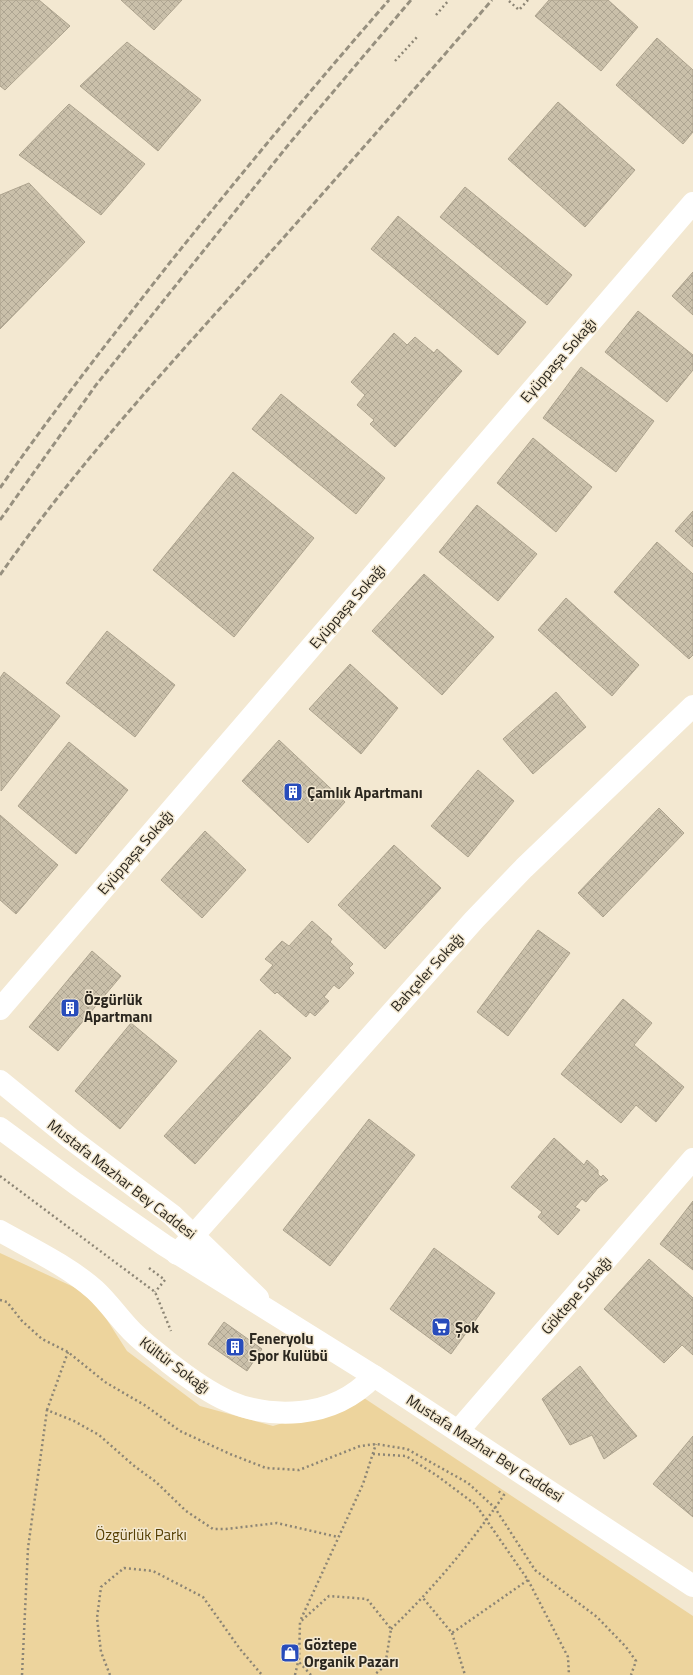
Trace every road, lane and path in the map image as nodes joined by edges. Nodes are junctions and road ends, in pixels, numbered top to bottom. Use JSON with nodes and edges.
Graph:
{"nodes":[{"id":1,"x":449,"y":0,"type":"edge"},
{"id":2,"x":528,"y":0,"type":"edge"},
{"id":3,"x":509,"y":1,"type":"edge"},
{"id":4,"x":436,"y":15,"type":"dead end"},
{"id":5,"x":418,"y":36,"type":"dead end"},
{"id":6,"x":395,"y":62,"type":"dead end"},
{"id":7,"x":693,"y":203,"type":"edge"},
{"id":8,"x":693,"y":706,"type":"edge"},
{"id":9,"x":0,"y":1009,"type":"edge"},
{"id":10,"x":0,"y":1081,"type":"edge"},
{"id":11,"x":0,"y":1128,"type":"edge"},
{"id":12,"x":693,"y":1159,"type":"edge"},
{"id":13,"x":0,"y":1231,"type":"edge"},
{"id":14,"x":194,"y":1235,"type":"junction"},
{"id":15,"x":0,"y":1243,"type":"edge"},
{"id":16,"x":36,"y":1252,"type":"junction"},
{"id":17,"x":177,"y":1254,"type":"junction"},
{"id":18,"x":0,"y":1300,"type":"edge"},
{"id":19,"x":275,"y":1314,"type":"junction"},
{"id":20,"x":68,"y":1352,"type":"junction"},
{"id":21,"x":374,"y":1376,"type":"junction"},
{"id":22,"x":47,"y":1410,"type":"junction"},
{"id":23,"x":458,"y":1431,"type":"junction"},
{"id":24,"x":376,"y":1444,"type":"junction"},
{"id":25,"x":373,"y":1454,"type":"junction"},
{"id":26,"x":505,"y":1462,"type":"junction"},
{"id":27,"x":495,"y":1508,"type":"junction"},
{"id":28,"x":486,"y":1520,"type":"junction"},
{"id":29,"x":338,"y":1537,"type":"junction"},
{"id":30,"x":528,"y":1580,"type":"junction"},
{"id":31,"x":693,"y":1586,"type":"edge"},
{"id":32,"x":423,"y":1598,"type":"junction"},
{"id":33,"x":300,"y":1622,"type":"junction"},
{"id":34,"x":391,"y":1629,"type":"junction"},
{"id":35,"x":452,"y":1633,"type":"junction"},
{"id":36,"x":299,"y":1662,"type":"junction"},
{"id":37,"x":22,"y":1675,"type":"edge"},
{"id":38,"x":110,"y":1675,"type":"edge"},
{"id":39,"x":262,"y":1675,"type":"edge"},
{"id":40,"x":294,"y":1675,"type":"edge"},
{"id":41,"x":311,"y":1675,"type":"edge"},
{"id":42,"x":374,"y":1675,"type":"edge"},
{"id":43,"x":465,"y":1675,"type":"edge"},
{"id":44,"x":569,"y":1675,"type":"edge"},
{"id":45,"x":631,"y":1675,"type":"edge"}],
"edges":[{"from":1,"to":4,"type":"path"},
{"from":2,"to":3,"type":"path"},
{"from":5,"to":6,"type":"path"},
{"from":7,"to":9,"type":"street","name":"Eyüppaşa Sokağı"},
{"from":8,"to":14,"type":"street","name":"Bahçeler Sokağı"},
{"from":10,"to":14,"type":"street","name":"Mustafa Mazhar Bey Caddesi"},
{"from":11,"to":17,"type":"street","name":"Mustafa Mazhar Bey Caddesi"},
{"from":12,"to":23,"type":"street","name":"Göktepe Sokağı"},
{"from":13,"to":16,"type":"street","name":"Kültür Sokağı"},
{"from":14,"to":17,"type":"street","name":"Bahçeler Sokağı"},
{"from":14,"to":19,"type":"street","name":"Mustafa Mazhar Bey Caddesi"},
{"from":15,"to":16,"type":"street"},
{"from":16,"to":21,"type":"street","name":"Kültür Sokağı"},
{"from":17,"to":19,"type":"street","name":"Mustafa Mazhar Bey Caddesi"},
{"from":18,"to":20,"type":"path"},
{"from":19,"to":21,"type":"street","name":"Mustafa Mazhar Bey Caddesi"},
{"from":20,"to":22,"type":"path"},
{"from":20,"to":24,"type":"path"},
{"from":21,"to":23,"type":"street","name":"Mustafa Mazhar Bey Caddesi"},
{"from":22,"to":29,"type":"path"},
{"from":22,"to":37,"type":"path"},
{"from":23,"to":26,"type":"street","name":"Mustafa Mazhar Bey Caddesi"},
{"from":24,"to":25,"type":"path"},
{"from":24,"to":27,"type":"path"},
{"from":25,"to":28,"type":"path"},
{"from":25,"to":29,"type":"path"},
{"from":26,"to":27,"type":"path"},
{"from":26,"to":31,"type":"street","name":"Mustafa Mazhar Bey Caddesi"},
{"from":27,"to":28,"type":"path"},
{"from":27,"to":45,"type":"path"},
{"from":28,"to":30,"type":"path"},
{"from":28,"to":32,"type":"path"},
{"from":29,"to":33,"type":"path"},
{"from":30,"to":35,"type":"path"},
{"from":30,"to":44,"type":"path"},
{"from":32,"to":34,"type":"path"},
{"from":32,"to":35,"type":"path"},
{"from":33,"to":34,"type":"path"},
{"from":33,"to":36,"type":"path"},
{"from":34,"to":42,"type":"path"},
{"from":35,"to":43,"type":"path"},
{"from":36,"to":40,"type":"path"},
{"from":36,"to":41,"type":"path"},
{"from":38,"to":39,"type":"path"}]}
